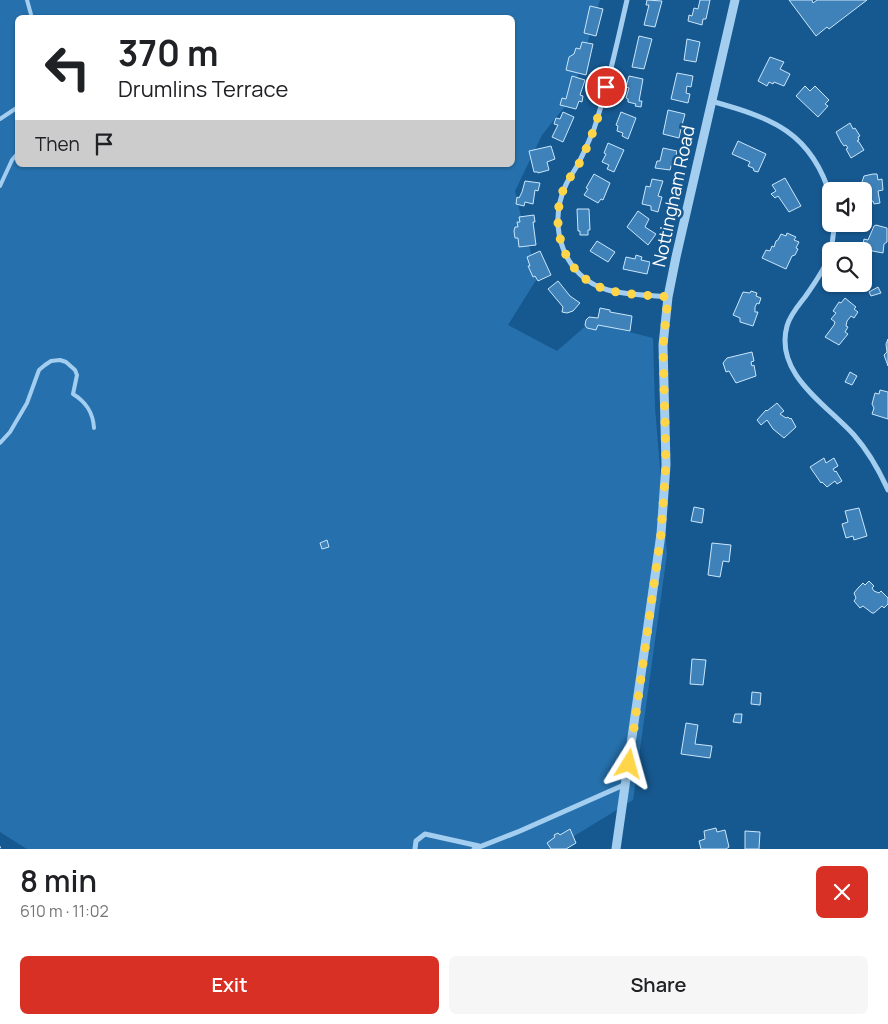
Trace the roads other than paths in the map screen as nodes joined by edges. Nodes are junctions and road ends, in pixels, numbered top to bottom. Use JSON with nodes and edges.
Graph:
{"nodes":[{"id":1,"x":27,"y":0,"type":"edge"},
{"id":2,"x":627,"y":0,"type":"edge"},
{"id":3,"x":735,"y":0,"type":"edge"},
{"id":4,"x":31,"y":15,"type":"edge"},
{"id":5,"x":711,"y":101,"type":"junction"},
{"id":6,"x":15,"y":109,"type":"edge"},
{"id":7,"x":0,"y":119,"type":"edge"},
{"id":8,"x":15,"y":156,"type":"edge"},
{"id":9,"x":826,"y":182,"type":"edge"},
{"id":10,"x":0,"y":186,"type":"edge"},
{"id":11,"x":833,"y":232,"type":"edge"},
{"id":12,"x":668,"y":297,"type":"junction"},
{"id":13,"x":94,"y":428,"type":"dead end"},
{"id":14,"x":0,"y":443,"type":"edge"},
{"id":15,"x":886,"y":478,"type":"edge"},
{"id":16,"x":888,"y":490,"type":"edge"},
{"id":17,"x":626,"y":784,"type":"junction"},
{"id":18,"x":477,"y":848,"type":"edge"},
{"id":19,"x":415,"y":849,"type":"edge"},
{"id":20,"x":616,"y":849,"type":"edge"}],
"edges":[{"from":1,"to":4,"type":"lane"},
{"from":2,"to":12,"type":"street"},
{"from":3,"to":5,"type":"street","name":"Nottingham Road"},
{"from":5,"to":9,"type":"street"},
{"from":5,"to":12,"type":"street","name":"Nottingham Road"},
{"from":6,"to":7,"type":"lane"},
{"from":8,"to":10,"type":"lane"},
{"from":11,"to":15,"type":"street"},
{"from":12,"to":17,"type":"street","name":"Nottingham Road"},
{"from":13,"to":14,"type":"lane"},
{"from":15,"to":16,"type":"street"},
{"from":17,"to":18,"type":"street"},
{"from":17,"to":20,"type":"street","name":"Nottingham Road"},
{"from":18,"to":19,"type":"street"}]}
